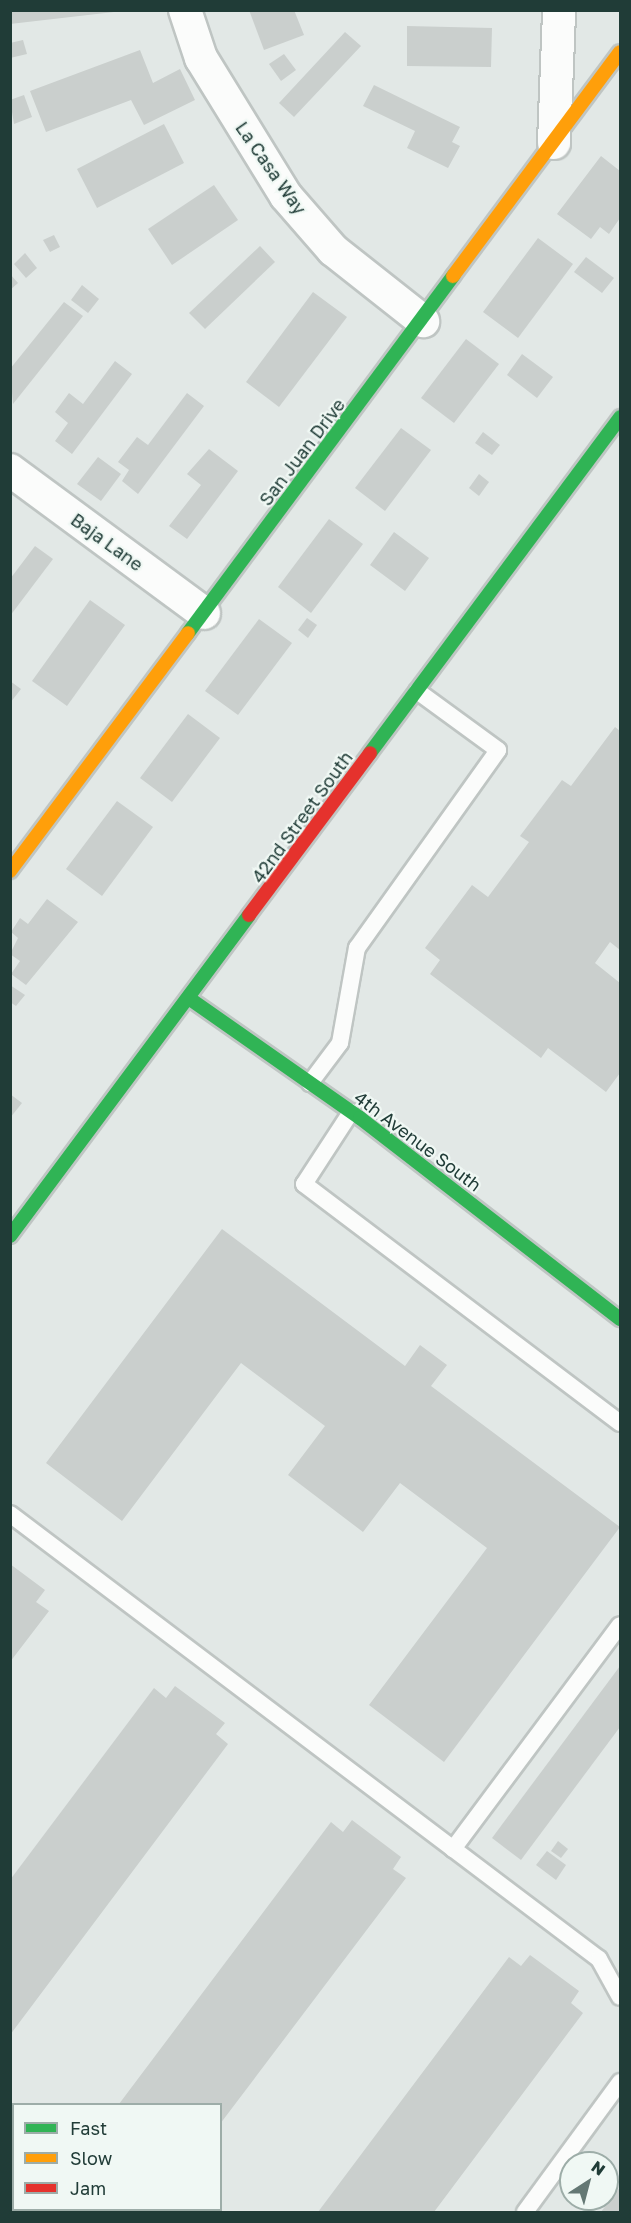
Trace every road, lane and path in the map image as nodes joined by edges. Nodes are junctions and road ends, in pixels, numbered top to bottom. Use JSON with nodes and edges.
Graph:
{"nodes":[{"id":1,"x":185,"y":10,"type":"edge"},
{"id":2,"x":559,"y":10,"type":"edge"},
{"id":3,"x":621,"y":52,"type":"edge"},
{"id":4,"x":554,"y":143,"type":"junction"},
{"id":5,"x":423,"y":321,"type":"junction"},
{"id":6,"x":621,"y":417,"type":"edge"},
{"id":7,"x":10,"y":470,"type":"edge"},
{"id":8,"x":204,"y":613,"type":"junction"},
{"id":9,"x":417,"y":691,"type":"junction"},
{"id":10,"x":10,"y":871,"type":"edge"},
{"id":11,"x":190,"y":999,"type":"junction"},
{"id":12,"x":310,"y":1083,"type":"junction"},
{"id":13,"x":351,"y":1112,"type":"junction"},
{"id":14,"x":10,"y":1236,"type":"edge"},
{"id":15,"x":621,"y":1319,"type":"edge"},
{"id":16,"x":621,"y":1423,"type":"edge"},
{"id":17,"x":10,"y":1514,"type":"edge"},
{"id":18,"x":621,"y":1625,"type":"edge"},
{"id":19,"x":453,"y":1849,"type":"junction"},
{"id":20,"x":621,"y":1996,"type":"edge"},
{"id":21,"x":621,"y":2082,"type":"edge"},
{"id":22,"x":525,"y":2212,"type":"edge"}],
"edges":[{"from":1,"to":5,"type":"street","name":"La Casa Way"},
{"from":2,"to":4,"type":"street"},
{"from":3,"to":4,"type":"street","name":"San Juan Drive"},
{"from":4,"to":5,"type":"street","name":"San Juan Drive"},
{"from":5,"to":8,"type":"street","name":"San Juan Drive"},
{"from":6,"to":9,"type":"street","name":"42nd Street South"},
{"from":7,"to":8,"type":"street","name":"Baja Lane"},
{"from":8,"to":10,"type":"street","name":"San Juan Drive"},
{"from":9,"to":11,"type":"street","name":"42nd Street South"},
{"from":9,"to":12,"type":"lane"},
{"from":11,"to":12,"type":"street","name":"4th Avenue South"},
{"from":11,"to":14,"type":"street","name":"42nd Street South"},
{"from":12,"to":13,"type":"street","name":"4th Avenue South"},
{"from":13,"to":15,"type":"street","name":"4th Avenue South"},
{"from":13,"to":16,"type":"lane"},
{"from":17,"to":19,"type":"lane"},
{"from":18,"to":19,"type":"lane"},
{"from":19,"to":20,"type":"lane"},
{"from":21,"to":22,"type":"lane"}]}
